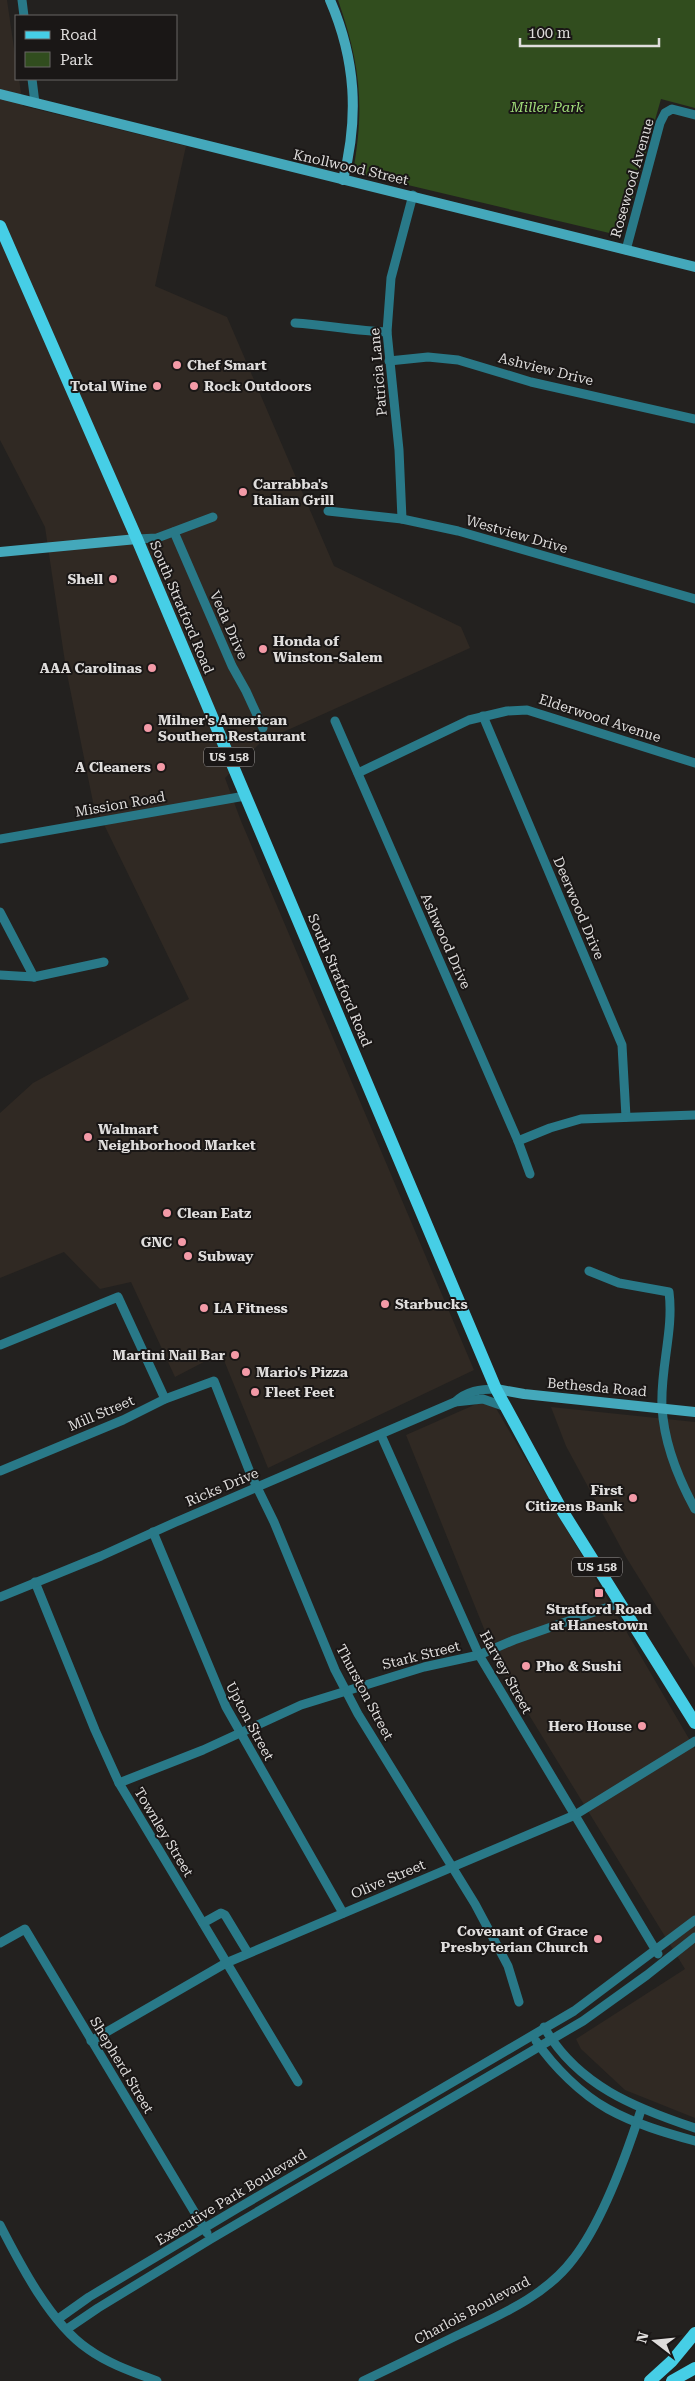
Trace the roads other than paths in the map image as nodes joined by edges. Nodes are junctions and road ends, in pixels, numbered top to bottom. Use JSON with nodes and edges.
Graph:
{"nodes":[{"id":1,"x":22,"y":0,"type":"edge"},
{"id":2,"x":330,"y":0,"type":"edge"},
{"id":3,"x":24,"y":15,"type":"edge"},
{"id":4,"x":32,"y":80,"type":"edge"},
{"id":5,"x":0,"y":94,"type":"edge"},
{"id":6,"x":35,"y":103,"type":"junction"},
{"id":7,"x":695,"y":115,"type":"edge"},
{"id":8,"x":343,"y":180,"type":"junction"},
{"id":9,"x":412,"y":195,"type":"junction"},
{"id":10,"x":0,"y":226,"type":"edge"},
{"id":11,"x":626,"y":250,"type":"junction"},
{"id":12,"x":695,"y":267,"type":"edge"},
{"id":13,"x":296,"y":323,"type":"dead end"},
{"id":14,"x":386,"y":332,"type":"junction"},
{"id":15,"x":389,"y":361,"type":"junction"},
{"id":16,"x":695,"y":419,"type":"edge"},
{"id":17,"x":328,"y":511,"type":"dead end"},
{"id":18,"x":213,"y":516,"type":"dead end"},
{"id":19,"x":402,"y":519,"type":"junction"},
{"id":20,"x":174,"y":532,"type":"junction"},
{"id":21,"x":137,"y":539,"type":"junction"},
{"id":22,"x":0,"y":552,"type":"edge"},
{"id":23,"x":695,"y":599,"type":"edge"},
{"id":24,"x":483,"y":716,"type":"junction"},
{"id":25,"x":335,"y":721,"type":"dead end"},
{"id":26,"x":263,"y":728,"type":"dead end"},
{"id":27,"x":695,"y":763,"type":"edge"},
{"id":28,"x":358,"y":773,"type":"junction"},
{"id":29,"x":245,"y":796,"type":"junction"},
{"id":30,"x":0,"y":839,"type":"edge"},
{"id":31,"x":0,"y":912,"type":"edge"},
{"id":32,"x":104,"y":962,"type":"dead end"},
{"id":33,"x":0,"y":975,"type":"edge"},
{"id":34,"x":34,"y":977,"type":"junction"},
{"id":35,"x":695,"y":1115,"type":"edge"},
{"id":36,"x":626,"y":1117,"type":"junction"},
{"id":37,"x":518,"y":1141,"type":"junction"},
{"id":38,"x":530,"y":1174,"type":"dead end"},
{"id":39,"x":589,"y":1271,"type":"dead end"},
{"id":40,"x":0,"y":1345,"type":"edge"},
{"id":41,"x":214,"y":1381,"type":"joint"},
{"id":42,"x":496,"y":1388,"type":"junction"},
{"id":43,"x":165,"y":1399,"type":"junction"},
{"id":44,"x":455,"y":1402,"type":"junction"},
{"id":45,"x":506,"y":1407,"type":"junction"},
{"id":46,"x":662,"y":1407,"type":"junction"},
{"id":47,"x":695,"y":1412,"type":"edge"},
{"id":48,"x":381,"y":1435,"type":"junction"},
{"id":49,"x":0,"y":1471,"type":"edge"},
{"id":50,"x":258,"y":1488,"type":"junction"},
{"id":51,"x":695,"y":1509,"type":"edge"},
{"id":52,"x":153,"y":1532,"type":"junction"},
{"id":53,"x":35,"y":1582,"type":"junction"},
{"id":54,"x":0,"y":1597,"type":"edge"},
{"id":55,"x":620,"y":1603,"type":"junction"},
{"id":56,"x":479,"y":1655,"type":"junction"},
{"id":57,"x":347,"y":1690,"type":"junction"},
{"id":58,"x":695,"y":1723,"type":"edge"},
{"id":59,"x":240,"y":1734,"type":"junction"},
{"id":60,"x":695,"y":1741,"type":"edge"},
{"id":61,"x":119,"y":1784,"type":"junction"},
{"id":62,"x":575,"y":1815,"type":"junction"},
{"id":63,"x":452,"y":1866,"type":"junction"},
{"id":64,"x":343,"y":1913,"type":"junction"},
{"id":65,"x":695,"y":1920,"type":"edge"},
{"id":66,"x":203,"y":1923,"type":"junction"},
{"id":67,"x":695,"y":1937,"type":"edge"},
{"id":68,"x":0,"y":1943,"type":"edge"},
{"id":69,"x":655,"y":1951,"type":"junction"},
{"id":70,"x":248,"y":1953,"type":"junction"},
{"id":71,"x":663,"y":1961,"type":"junction"},
{"id":72,"x":226,"y":1962,"type":"junction"},
{"id":73,"x":519,"y":2002,"type":"dead end"},
{"id":74,"x":544,"y":2027,"type":"junction"},
{"id":75,"x":531,"y":2035,"type":"junction"},
{"id":76,"x":550,"y":2038,"type":"junction"},
{"id":77,"x":91,"y":2041,"type":"junction"},
{"id":78,"x":539,"y":2046,"type":"junction"},
{"id":79,"x":494,"y":2058,"type":"junction"},
{"id":80,"x":501,"y":2070,"type":"junction"},
{"id":81,"x":593,"y":2081,"type":"junction"},
{"id":82,"x":298,"y":2082,"type":"dead end"},
{"id":83,"x":583,"y":2091,"type":"junction"},
{"id":84,"x":420,"y":2102,"type":"junction"},
{"id":85,"x":641,"y":2110,"type":"junction"},
{"id":86,"x":425,"y":2115,"type":"junction"},
{"id":87,"x":637,"y":2122,"type":"junction"},
{"id":88,"x":695,"y":2128,"type":"edge"},
{"id":89,"x":695,"y":2142,"type":"edge"},
{"id":90,"x":0,"y":2225,"type":"edge"},
{"id":91,"x":205,"y":2228,"type":"junction"},
{"id":92,"x":211,"y":2239,"type":"junction"},
{"id":93,"x":58,"y":2319,"type":"junction"},
{"id":94,"x":67,"y":2329,"type":"junction"},
{"id":95,"x":695,"y":2333,"type":"edge"},
{"id":96,"x":695,"y":2368,"type":"edge"},
{"id":97,"x":157,"y":2381,"type":"edge"},
{"id":98,"x":363,"y":2381,"type":"edge"},
{"id":99,"x":650,"y":2381,"type":"edge"},
{"id":100,"x":672,"y":2381,"type":"edge"}],
"edges":[{"from":1,"to":3,"type":"street"},
{"from":2,"to":8,"type":"main road"},
{"from":4,"to":6,"type":"street"},
{"from":5,"to":6,"type":"main road","name":"Knollwood Street"},
{"from":6,"to":8,"type":"main road","name":"Knollwood Street"},
{"from":7,"to":11,"type":"street","name":"Rosewood Avenue"},
{"from":8,"to":9,"type":"main road","name":"Knollwood Street"},
{"from":9,"to":11,"type":"main road","name":"Knollwood Street"},
{"from":9,"to":14,"type":"street","name":"Patricia Lane"},
{"from":10,"to":21,"type":"main road","name":"South Stratford Road","number":"US 158"},
{"from":11,"to":12,"type":"main road","name":"Knollwood Street"},
{"from":13,"to":14,"type":"street"},
{"from":14,"to":15,"type":"street","name":"Patricia Lane"},
{"from":15,"to":16,"type":"street","name":"Ashview Drive"},
{"from":15,"to":19,"type":"street","name":"Patricia Lane"},
{"from":17,"to":19,"type":"street","name":"Westview Drive"},
{"from":18,"to":20,"type":"street"},
{"from":19,"to":23,"type":"street","name":"Westview Drive"},
{"from":20,"to":21,"type":"street"},
{"from":20,"to":26,"type":"street","name":"Veda Drive"},
{"from":21,"to":22,"type":"main road"},
{"from":21,"to":29,"type":"main road","name":"South Stratford Road","number":"US 158"},
{"from":24,"to":27,"type":"street","name":"Elderwood Avenue"},
{"from":24,"to":28,"type":"street","name":"Elderwood Avenue"},
{"from":24,"to":36,"type":"street","name":"Deerwood Drive"},
{"from":25,"to":28,"type":"street","name":"Ashwood Drive"},
{"from":28,"to":37,"type":"street","name":"Ashwood Drive"},
{"from":29,"to":30,"type":"street","name":"Mission Road"},
{"from":29,"to":42,"type":"main road","name":"South Stratford Road","number":"US 158"},
{"from":31,"to":34,"type":"street"},
{"from":32,"to":34,"type":"street"},
{"from":33,"to":34,"type":"street"},
{"from":35,"to":36,"type":"street"},
{"from":36,"to":37,"type":"street"},
{"from":37,"to":38,"type":"street","name":"Ashwood Drive"},
{"from":39,"to":46,"type":"street"},
{"from":40,"to":43,"type":"street"},
{"from":41,"to":43,"type":"street","name":"Mill Street"},
{"from":41,"to":50,"type":"street","name":"Thurston Street"},
{"from":42,"to":44,"type":"street","name":"Ricks Drive"},
{"from":42,"to":45,"type":"main road","name":"South Stratford Road","number":"US 158"},
{"from":42,"to":46,"type":"main road","name":"Bethesda Road"},
{"from":43,"to":49,"type":"street","name":"Mill Street"},
{"from":44,"to":45,"type":"street","name":"Ricks Drive"},
{"from":44,"to":48,"type":"street","name":"Ricks Drive"},
{"from":45,"to":55,"type":"main road","name":"South Stratford Road","number":"US 158"},
{"from":46,"to":47,"type":"main road","name":"Bethesda Road"},
{"from":46,"to":51,"type":"street"},
{"from":48,"to":50,"type":"street","name":"Ricks Drive"},
{"from":48,"to":56,"type":"street","name":"Harvey Street"},
{"from":50,"to":52,"type":"street","name":"Ricks Drive"},
{"from":50,"to":57,"type":"street","name":"Thurston Street"},
{"from":52,"to":53,"type":"street","name":"Ricks Drive"},
{"from":52,"to":59,"type":"street","name":"Upton Street"},
{"from":53,"to":54,"type":"street","name":"Ricks Drive"},
{"from":53,"to":61,"type":"street","name":"Townley Street"},
{"from":55,"to":56,"type":"street","name":"Stark Street"},
{"from":55,"to":58,"type":"main road","name":"South Stratford Road","number":"US 158"},
{"from":56,"to":57,"type":"street","name":"Stark Street"},
{"from":56,"to":62,"type":"street","name":"Harvey Street"},
{"from":57,"to":59,"type":"street","name":"Stark Street"},
{"from":57,"to":63,"type":"street","name":"Thurston Street"},
{"from":59,"to":61,"type":"street","name":"Stark Street"},
{"from":59,"to":64,"type":"street","name":"Upton Street"},
{"from":60,"to":62,"type":"street","name":"Olive Street"},
{"from":61,"to":66,"type":"street","name":"Townley Street"},
{"from":62,"to":63,"type":"street","name":"Olive Street"},
{"from":62,"to":69,"type":"street","name":"Harvey Street"},
{"from":63,"to":64,"type":"street","name":"Olive Street"},
{"from":63,"to":73,"type":"street","name":"Thurston Street"},
{"from":64,"to":70,"type":"street","name":"Olive Street"},
{"from":65,"to":69,"type":"street","name":"Executive Park Boulevard"},
{"from":66,"to":70,"type":"street"},
{"from":66,"to":72,"type":"street","name":"Townley Street"},
{"from":67,"to":71,"type":"street","name":"Executive Park Boulevard"},
{"from":68,"to":77,"type":"street","name":"Shepherd Street"},
{"from":69,"to":71,"type":"street","name":"Harvey Street"},
{"from":69,"to":74,"type":"street","name":"Executive Park Boulevard"},
{"from":70,"to":72,"type":"street","name":"Olive Street"},
{"from":71,"to":76,"type":"street","name":"Executive Park Boulevard"},
{"from":72,"to":77,"type":"street","name":"Olive Street"},
{"from":72,"to":82,"type":"street","name":"Townley Street"},
{"from":74,"to":75,"type":"street","name":"Executive Park Boulevard"},
{"from":74,"to":76,"type":"street"},
{"from":75,"to":78,"type":"street"},
{"from":75,"to":79,"type":"street","name":"Executive Park Boulevard"},
{"from":76,"to":78,"type":"street","name":"Executive Park Boulevard"},
{"from":76,"to":81,"type":"street"},
{"from":77,"to":91,"type":"street","name":"Shepherd Street"},
{"from":78,"to":80,"type":"street","name":"Executive Park Boulevard"},
{"from":78,"to":83,"type":"street"},
{"from":79,"to":80,"type":"street"},
{"from":79,"to":84,"type":"street","name":"Executive Park Boulevard"},
{"from":80,"to":86,"type":"street","name":"Executive Park Boulevard"},
{"from":81,"to":83,"type":"street"},
{"from":81,"to":85,"type":"street"},
{"from":83,"to":87,"type":"street"},
{"from":84,"to":86,"type":"street"},
{"from":84,"to":91,"type":"street","name":"Executive Park Boulevard"},
{"from":85,"to":87,"type":"street","name":"Charlois Boulevard"},
{"from":85,"to":88,"type":"street"},
{"from":86,"to":92,"type":"street","name":"Executive Park Boulevard"},
{"from":87,"to":89,"type":"street"},
{"from":87,"to":98,"type":"street","name":"Charlois Boulevard"},
{"from":90,"to":93,"type":"street"},
{"from":91,"to":92,"type":"street","name":"Shepherd Street"},
{"from":91,"to":93,"type":"street","name":"Executive Park Boulevard"},
{"from":92,"to":94,"type":"street","name":"Executive Park Boulevard"},
{"from":93,"to":94,"type":"street"},
{"from":94,"to":97,"type":"street"},
{"from":95,"to":99,"type":"main road"},
{"from":96,"to":100,"type":"main road"}]}
